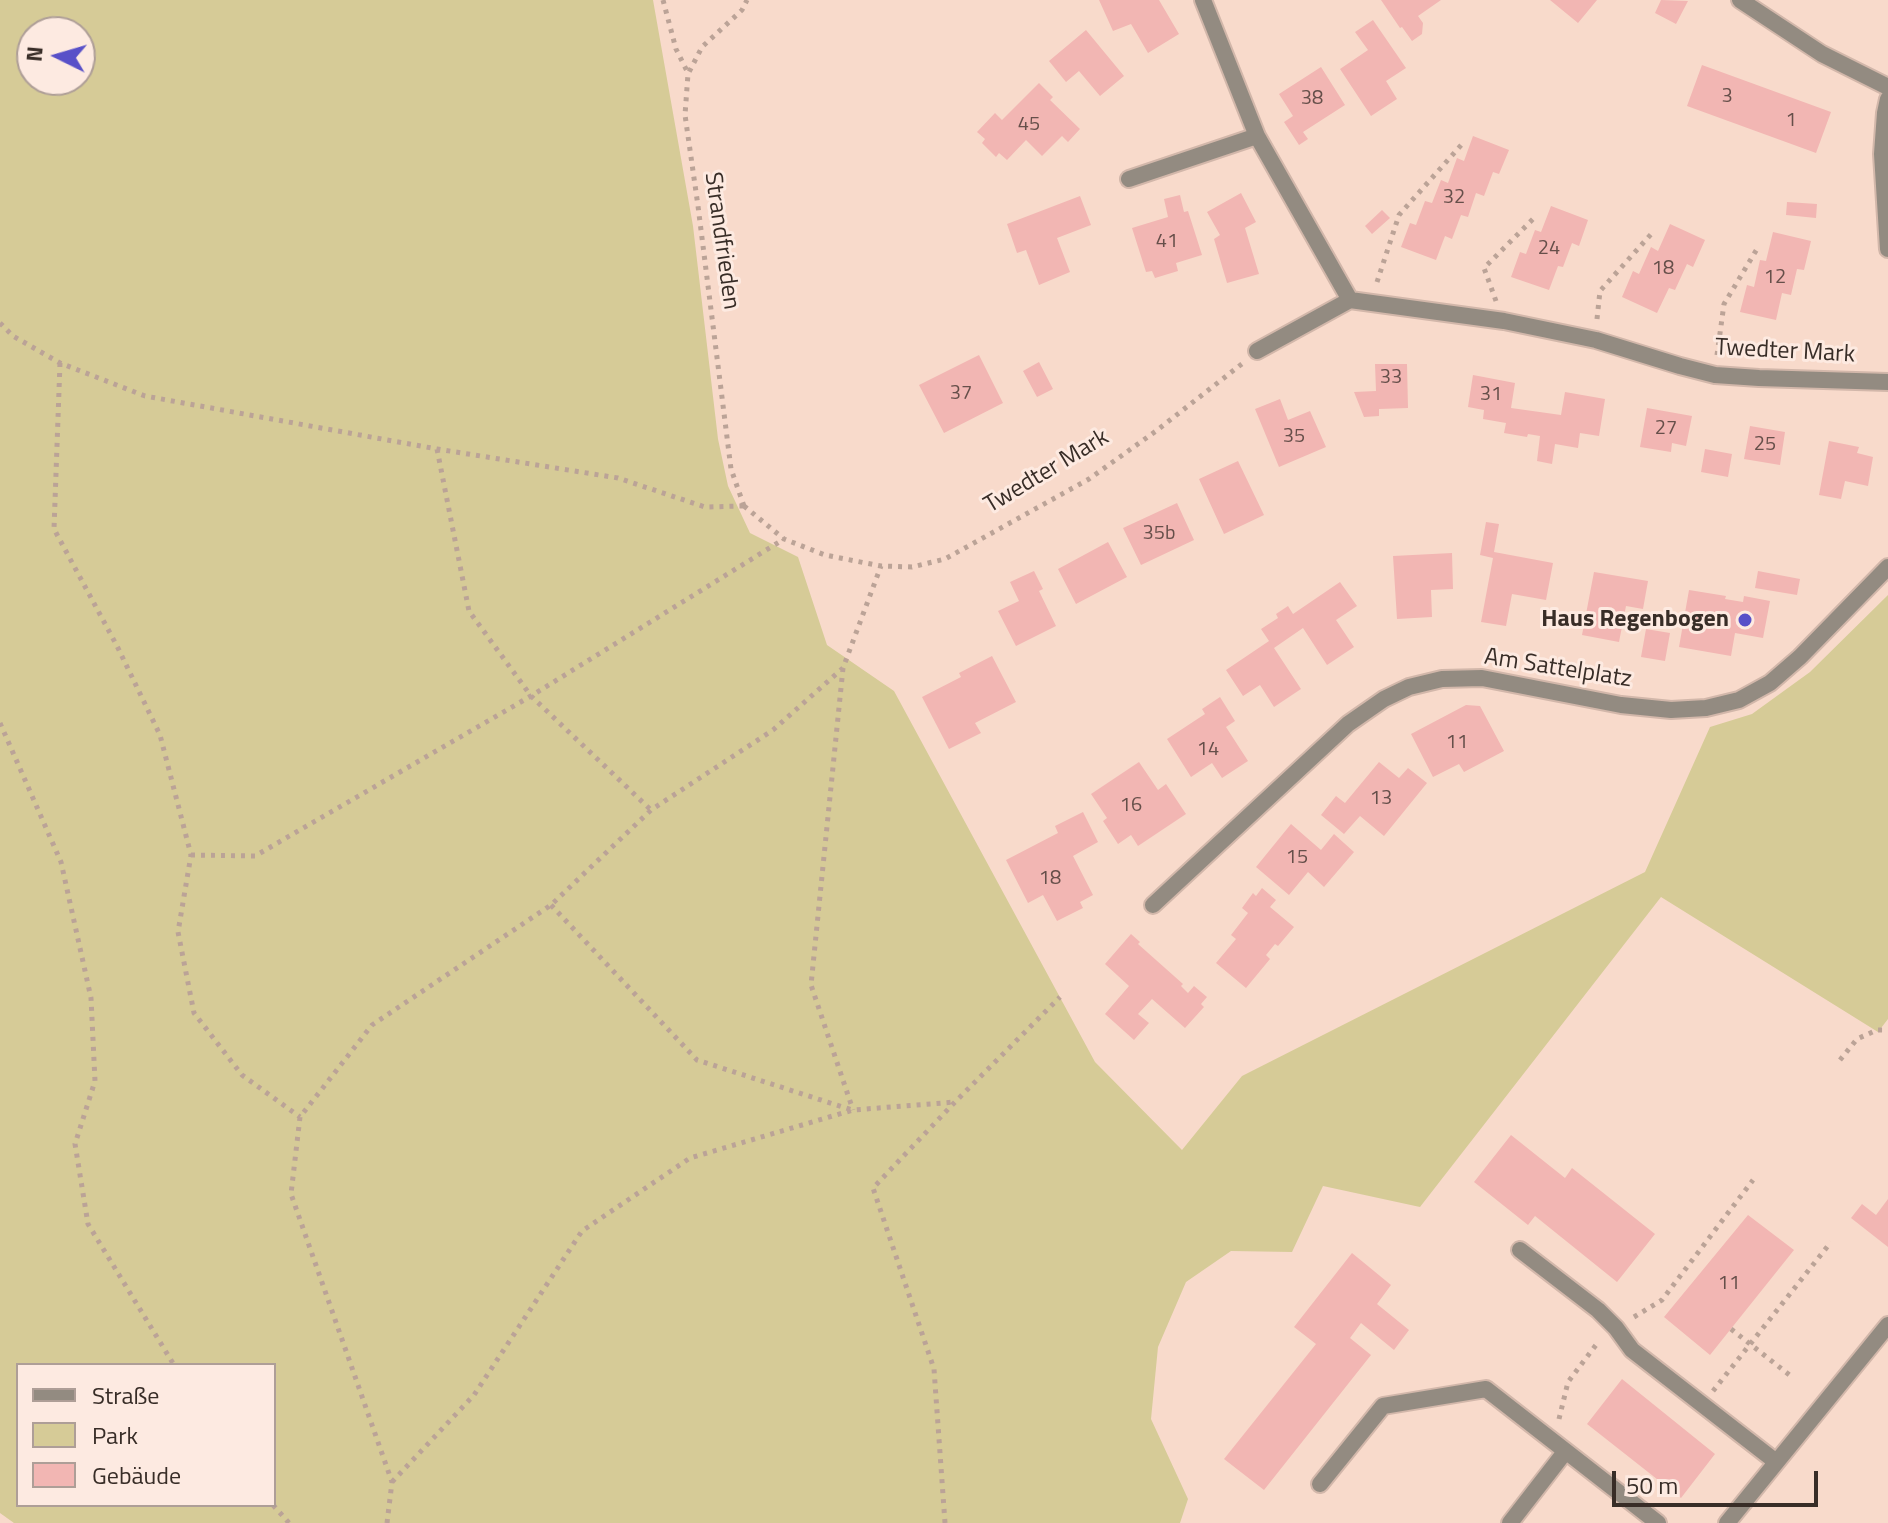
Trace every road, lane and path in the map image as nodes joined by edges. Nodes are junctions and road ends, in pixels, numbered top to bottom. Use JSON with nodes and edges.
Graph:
{"nodes":[{"id":1,"x":663,"y":0,"type":"edge"},
{"id":2,"x":747,"y":0,"type":"edge"},
{"id":3,"x":1203,"y":0,"type":"edge"},
{"id":4,"x":1740,"y":0,"type":"edge"},
{"id":5,"x":688,"y":74,"type":"junction"},
{"id":6,"x":1888,"y":87,"type":"edge"},
{"id":7,"x":1888,"y":99,"type":"edge"},
{"id":8,"x":1257,"y":136,"type":"junction"},
{"id":9,"x":1463,"y":143,"type":"dead end"},
{"id":10,"x":1129,"y":179,"type":"dead end"},
{"id":11,"x":1535,"y":217,"type":"dead end"},
{"id":12,"x":1653,"y":232,"type":"dead end"},
{"id":13,"x":1757,"y":249,"type":"dead end"},
{"id":14,"x":1888,"y":249,"type":"edge"},
{"id":15,"x":1350,"y":300,"type":"junction"},
{"id":16,"x":1497,"y":301,"type":"dead end"},
{"id":17,"x":1374,"y":303,"type":"junction"},
{"id":18,"x":0,"y":323,"type":"edge"},
{"id":19,"x":1596,"y":340,"type":"junction"},
{"id":20,"x":1257,"y":351,"type":"joint"},
{"id":21,"x":1717,"y":357,"type":"dead end"},
{"id":22,"x":60,"y":363,"type":"junction"},
{"id":23,"x":1888,"y":382,"type":"edge"},
{"id":24,"x":437,"y":449,"type":"junction"},
{"id":25,"x":744,"y":506,"type":"junction"},
{"id":26,"x":784,"y":539,"type":"junction"},
{"id":27,"x":881,"y":566,"type":"junction"},
{"id":28,"x":1888,"y":567,"type":"edge"},
{"id":29,"x":843,"y":668,"type":"junction"},
{"id":30,"x":531,"y":696,"type":"junction"},
{"id":31,"x":0,"y":723,"type":"edge"},
{"id":32,"x":651,"y":810,"type":"junction"},
{"id":33,"x":191,"y":855,"type":"junction"},
{"id":34,"x":551,"y":905,"type":"junction"},
{"id":35,"x":1153,"y":905,"type":"dead end"},
{"id":36,"x":1060,"y":997,"type":"dead end"},
{"id":37,"x":1888,"y":1030,"type":"edge"},
{"id":38,"x":1840,"y":1060,"type":"dead end"},
{"id":39,"x":955,"y":1102,"type":"junction"},
{"id":40,"x":853,"y":1110,"type":"junction"},
{"id":41,"x":300,"y":1117,"type":"junction"},
{"id":42,"x":1753,"y":1180,"type":"dead end"},
{"id":43,"x":1831,"y":1242,"type":"dead end"},
{"id":44,"x":1520,"y":1250,"type":"dead end"},
{"id":45,"x":1888,"y":1325,"type":"edge"},
{"id":46,"x":1616,"y":1328,"type":"junction"},
{"id":47,"x":1731,"y":1329,"type":"dead end"},
{"id":48,"x":1750,"y":1344,"type":"junction"},
{"id":49,"x":173,"y":1363,"type":"edge"},
{"id":50,"x":1792,"y":1377,"type":"dead end"},
{"id":51,"x":1703,"y":1404,"type":"junction"},
{"id":52,"x":1550,"y":1440,"type":"junction"},
{"id":53,"x":1565,"y":1452,"type":"junction"},
{"id":54,"x":1775,"y":1461,"type":"junction"},
{"id":55,"x":392,"y":1482,"type":"junction"},
{"id":56,"x":1320,"y":1484,"type":"dead end"},
{"id":57,"x":275,"y":1507,"type":"edge"},
{"id":58,"x":289,"y":1523,"type":"edge"},
{"id":59,"x":387,"y":1523,"type":"edge"},
{"id":60,"x":945,"y":1523,"type":"edge"},
{"id":61,"x":1510,"y":1523,"type":"edge"},
{"id":62,"x":1658,"y":1523,"type":"edge"},
{"id":63,"x":1727,"y":1523,"type":"edge"}],
"edges":[{"from":1,"to":5,"type":"path"},
{"from":2,"to":5,"type":"path","name":"Strandfrieden"},
{"from":3,"to":8,"type":"street"},
{"from":4,"to":6,"type":"street"},
{"from":5,"to":25,"type":"path","name":"Strandfrieden"},
{"from":7,"to":14,"type":"street"},
{"from":8,"to":10,"type":"street"},
{"from":8,"to":15,"type":"street"},
{"from":9,"to":17,"type":"path"},
{"from":11,"to":16,"type":"path"},
{"from":12,"to":19,"type":"path"},
{"from":13,"to":21,"type":"path"},
{"from":15,"to":17,"type":"street","name":"Twedter Mark"},
{"from":15,"to":20,"type":"street"},
{"from":17,"to":19,"type":"street","name":"Twedter Mark"},
{"from":18,"to":22,"type":"path"},
{"from":19,"to":23,"type":"street","name":"Twedter Mark"},
{"from":20,"to":27,"type":"path","name":"Twedter Mark"},
{"from":22,"to":24,"type":"path"},
{"from":22,"to":33,"type":"path"},
{"from":24,"to":25,"type":"path"},
{"from":24,"to":30,"type":"path"},
{"from":25,"to":26,"type":"path","name":"Twedter Mark"},
{"from":26,"to":27,"type":"path","name":"Twedter Mark"},
{"from":26,"to":30,"type":"path"},
{"from":27,"to":29,"type":"path"},
{"from":28,"to":35,"type":"street","name":"Am Sattelplatz"},
{"from":29,"to":32,"type":"path"},
{"from":29,"to":40,"type":"path"},
{"from":30,"to":32,"type":"path"},
{"from":30,"to":33,"type":"path"},
{"from":31,"to":49,"type":"path"},
{"from":32,"to":34,"type":"path"},
{"from":33,"to":41,"type":"path"},
{"from":34,"to":40,"type":"path"},
{"from":34,"to":41,"type":"path"},
{"from":36,"to":39,"type":"path"},
{"from":37,"to":38,"type":"path"},
{"from":39,"to":40,"type":"path"},
{"from":39,"to":60,"type":"path"},
{"from":40,"to":55,"type":"path"},
{"from":41,"to":55,"type":"path"},
{"from":42,"to":46,"type":"path"},
{"from":43,"to":48,"type":"path"},
{"from":44,"to":46,"type":"street"},
{"from":45,"to":54,"type":"street"},
{"from":46,"to":51,"type":"street"},
{"from":46,"to":52,"type":"path"},
{"from":47,"to":48,"type":"path"},
{"from":48,"to":50,"type":"path"},
{"from":48,"to":51,"type":"path"},
{"from":51,"to":54,"type":"street"},
{"from":52,"to":53,"type":"street"},
{"from":52,"to":56,"type":"street"},
{"from":53,"to":61,"type":"street"},
{"from":53,"to":62,"type":"street"},
{"from":54,"to":63,"type":"street"},
{"from":55,"to":59,"type":"path"},
{"from":57,"to":58,"type":"path"}]}
